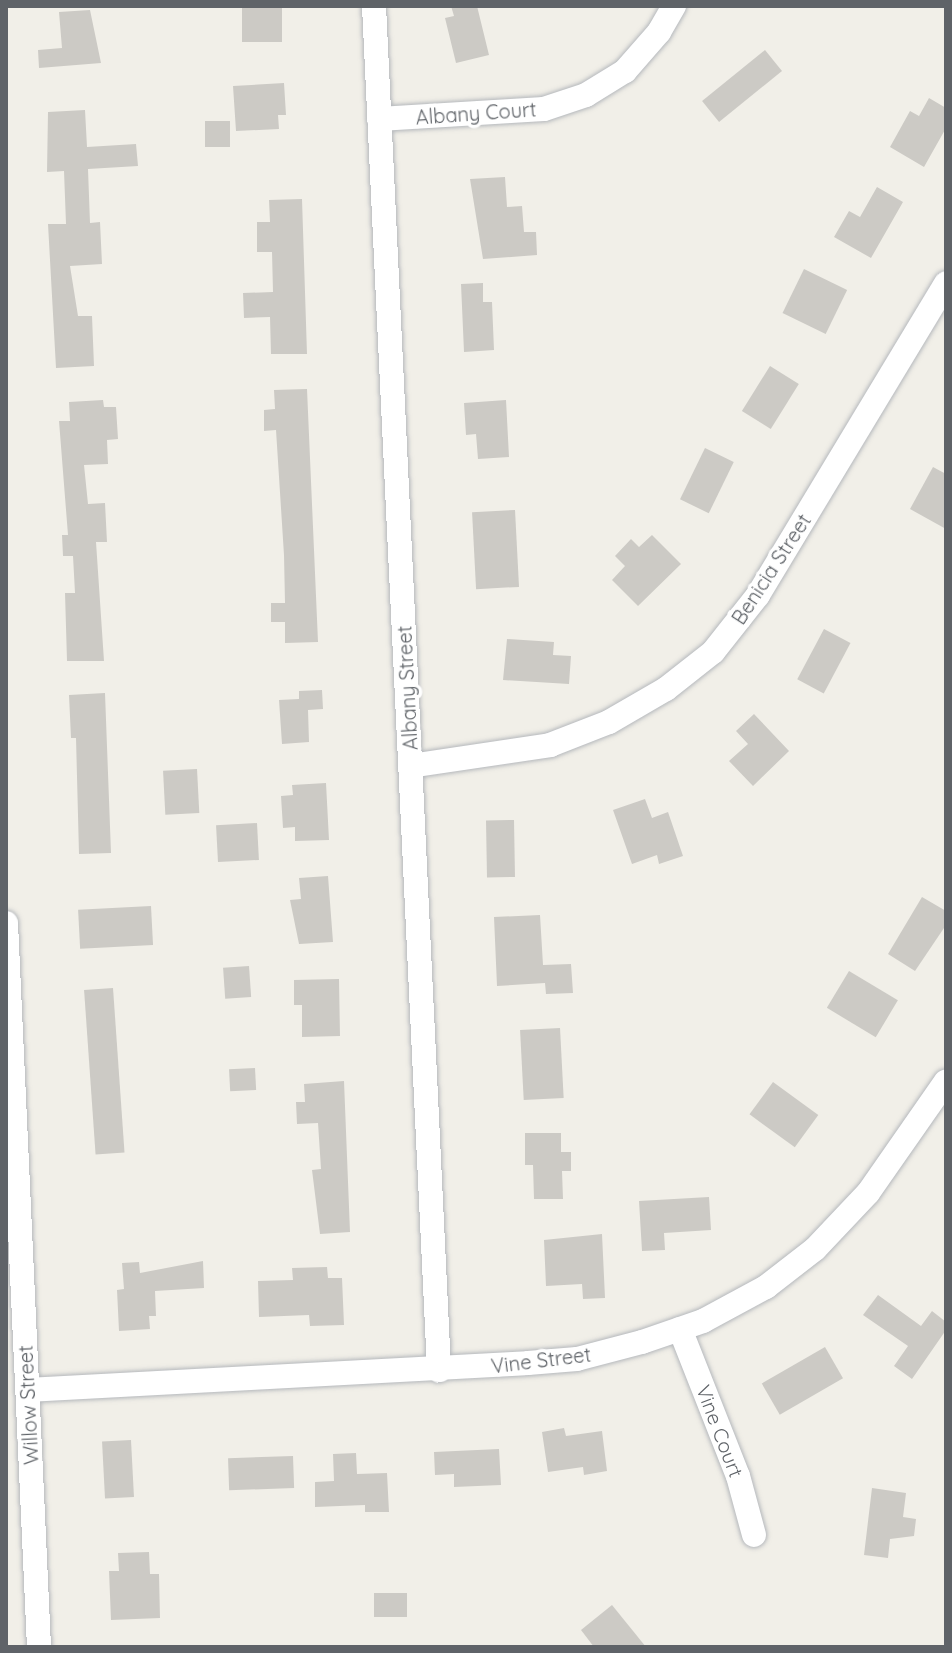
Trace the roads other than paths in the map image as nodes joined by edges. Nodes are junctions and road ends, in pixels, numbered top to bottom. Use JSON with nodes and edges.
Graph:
{"nodes":[{"id":1,"x":374,"y":6,"type":"edge"},
{"id":2,"x":674,"y":6,"type":"edge"},
{"id":3,"x":379,"y":119,"type":"junction"},
{"id":4,"x":946,"y":283,"type":"edge"},
{"id":5,"x":410,"y":766,"type":"junction"},
{"id":6,"x":6,"y":923,"type":"edge"},
{"id":7,"x":946,"y":1081,"type":"edge"},
{"id":8,"x":680,"y":1329,"type":"junction"},
{"id":9,"x":439,"y":1370,"type":"junction"},
{"id":10,"x":27,"y":1390,"type":"junction"},
{"id":11,"x":754,"y":1535,"type":"dead end"},
{"id":12,"x":39,"y":1647,"type":"edge"}],
"edges":[{"from":1,"to":3,"type":"street","name":"Albany Street"},
{"from":2,"to":3,"type":"street","name":"Albany Court"},
{"from":3,"to":5,"type":"street","name":"Albany Street"},
{"from":4,"to":5,"type":"street","name":"Benicia Street"},
{"from":5,"to":9,"type":"street","name":"Albany Street"},
{"from":6,"to":10,"type":"street","name":"Willow Street"},
{"from":7,"to":8,"type":"street","name":"Vine Street"},
{"from":8,"to":9,"type":"street","name":"Vine Street"},
{"from":8,"to":11,"type":"street","name":"Vine Court"},
{"from":9,"to":10,"type":"street","name":"Vine Street"},
{"from":10,"to":12,"type":"street","name":"Willow Street"}]}
